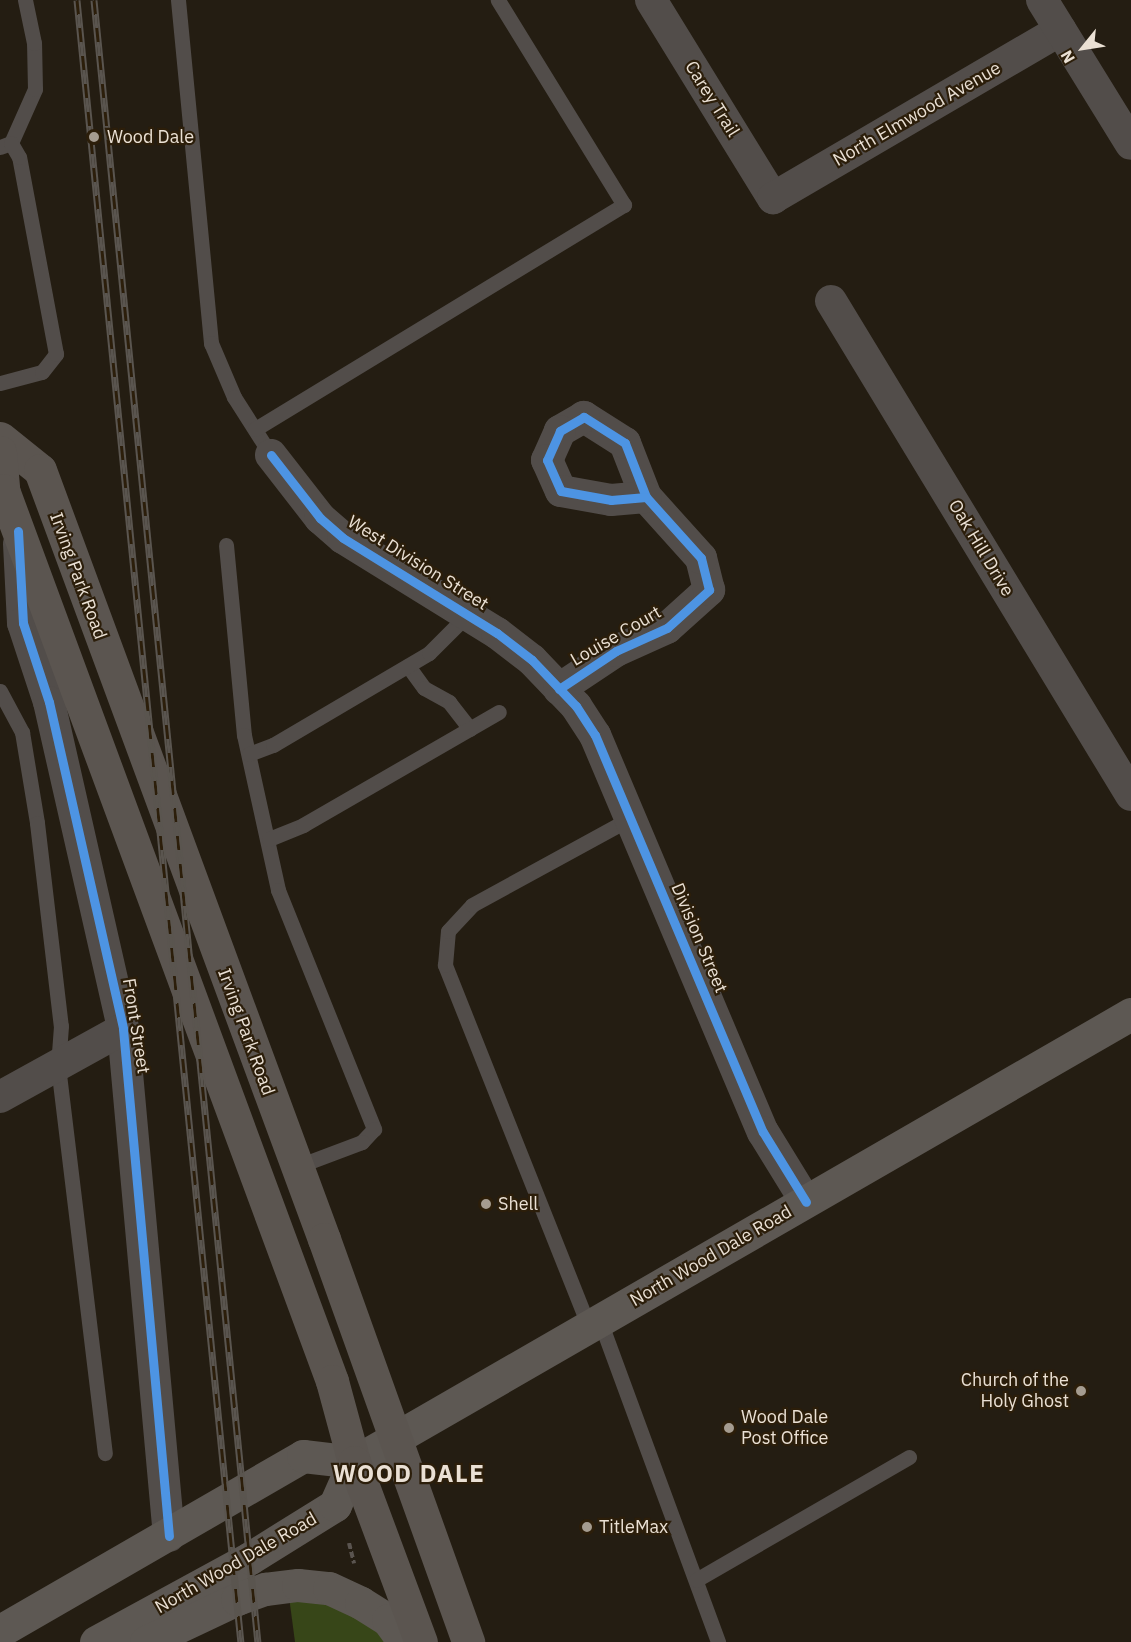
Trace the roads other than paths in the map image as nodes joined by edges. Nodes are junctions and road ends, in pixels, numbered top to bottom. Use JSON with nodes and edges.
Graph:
{"nodes":[{"id":1,"x":26,"y":0,"type":"edge"},
{"id":2,"x":178,"y":0,"type":"edge"},
{"id":3,"x":498,"y":0,"type":"edge"},
{"id":4,"x":651,"y":0,"type":"edge"},
{"id":5,"x":1042,"y":0,"type":"edge"},
{"id":6,"x":1061,"y":30,"type":"junction"},
{"id":7,"x":1131,"y":144,"type":"edge"},
{"id":8,"x":5,"y":145,"type":"edge"},
{"id":9,"x":773,"y":198,"type":"joint"},
{"id":10,"x":831,"y":301,"type":"dead end"},
{"id":11,"x":0,"y":383,"type":"edge"},
{"id":12,"x":0,"y":438,"type":"edge"},
{"id":13,"x":263,"y":442,"type":"junction"},
{"id":14,"x":0,"y":452,"type":"edge"},
{"id":15,"x":646,"y":497,"type":"dead end"},
{"id":16,"x":18,"y":531,"type":"junction"},
{"id":17,"x":225,"y":545,"type":"dead end"},
{"id":18,"x":468,"y":614,"type":"junction"},
{"id":19,"x":408,"y":666,"type":"junction"},
{"id":20,"x":559,"y":689,"type":"junction"},
{"id":21,"x":0,"y":691,"type":"edge"},
{"id":22,"x":499,"y":712,"type":"dead end"},
{"id":23,"x":470,"y":729,"type":"junction"},
{"id":24,"x":249,"y":754,"type":"junction"},
{"id":25,"x":1131,"y":795,"type":"edge"},
{"id":26,"x":631,"y":818,"type":"junction"},
{"id":27,"x":269,"y":839,"type":"junction"},
{"id":28,"x":1131,"y":1014,"type":"edge"},
{"id":29,"x":123,"y":1029,"type":"junction"},
{"id":30,"x":58,"y":1066,"type":"junction"},
{"id":31,"x":0,"y":1097,"type":"edge"},
{"id":32,"x":296,"y":1167,"type":"junction"},
{"id":33,"x":806,"y":1202,"type":"junction"},
{"id":34,"x":594,"y":1324,"type":"junction"},
{"id":35,"x":397,"y":1437,"type":"junction"},
{"id":36,"x":105,"y":1453,"type":"dead end"},
{"id":37,"x":909,"y":1457,"type":"dead end"},
{"id":38,"x":354,"y":1462,"type":"junction"},
{"id":39,"x":169,"y":1536,"type":"junction"},
{"id":40,"x":696,"y":1580,"type":"junction"},
{"id":41,"x":0,"y":1630,"type":"edge"},
{"id":42,"x":96,"y":1642,"type":"edge"},
{"id":43,"x":146,"y":1642,"type":"edge"},
{"id":44,"x":404,"y":1642,"type":"edge"},
{"id":45,"x":421,"y":1642,"type":"edge"},
{"id":46,"x":468,"y":1642,"type":"edge"},
{"id":47,"x":718,"y":1642,"type":"edge"}],
"edges":[{"from":1,"to":8,"type":"lane"},
{"from":2,"to":13,"type":"lane"},
{"from":3,"to":13,"type":"lane"},
{"from":4,"to":9,"type":"street","name":"Carey Trail"},
{"from":5,"to":6,"type":"street"},
{"from":6,"to":7,"type":"street"},
{"from":6,"to":9,"type":"street","name":"North Elmwood Avenue"},
{"from":8,"to":11,"type":"lane"},
{"from":10,"to":25,"type":"street","name":"Oak Hill Drive"},
{"from":12,"to":32,"type":"main road","name":"Irving Park Road"},
{"from":13,"to":18,"type":"street","name":"West Division Street"},
{"from":14,"to":16,"type":"main road"},
{"from":15,"to":20,"type":"street","name":"Louise Court"},
{"from":16,"to":29,"type":"street","name":"Front Street"},
{"from":16,"to":38,"type":"main road"},
{"from":17,"to":24,"type":"lane"},
{"from":18,"to":19,"type":"lane"},
{"from":18,"to":20,"type":"street","name":"West Division Street"},
{"from":19,"to":23,"type":"lane"},
{"from":19,"to":24,"type":"lane"},
{"from":20,"to":26,"type":"street","name":"Division Street"},
{"from":21,"to":30,"type":"lane"},
{"from":22,"to":23,"type":"lane"},
{"from":23,"to":27,"type":"lane"},
{"from":24,"to":27,"type":"lane"},
{"from":26,"to":33,"type":"street","name":"Division Street"},
{"from":26,"to":34,"type":"lane"},
{"from":27,"to":32,"type":"lane"},
{"from":28,"to":33,"type":"main road","name":"North Wood Dale Road"},
{"from":29,"to":30,"type":"street"},
{"from":29,"to":39,"type":"street","name":"Front Street"},
{"from":30,"to":31,"type":"street"},
{"from":30,"to":36,"type":"lane"},
{"from":32,"to":35,"type":"main road","name":"Irving Park Road"},
{"from":33,"to":34,"type":"main road","name":"North Wood Dale Road"},
{"from":34,"to":35,"type":"main road","name":"North Wood Dale Road"},
{"from":34,"to":40,"type":"lane"},
{"from":35,"to":38,"type":"main road","name":"North Wood Dale Road"},
{"from":35,"to":46,"type":"main road","name":"Irving Park Road"},
{"from":37,"to":40,"type":"lane"},
{"from":38,"to":39,"type":"main road"},
{"from":38,"to":42,"type":"main road","name":"North Wood Dale Road"},
{"from":38,"to":45,"type":"main road"},
{"from":39,"to":41,"type":"main road"},
{"from":40,"to":47,"type":"lane"},
{"from":43,"to":44,"type":"main road"}]}
